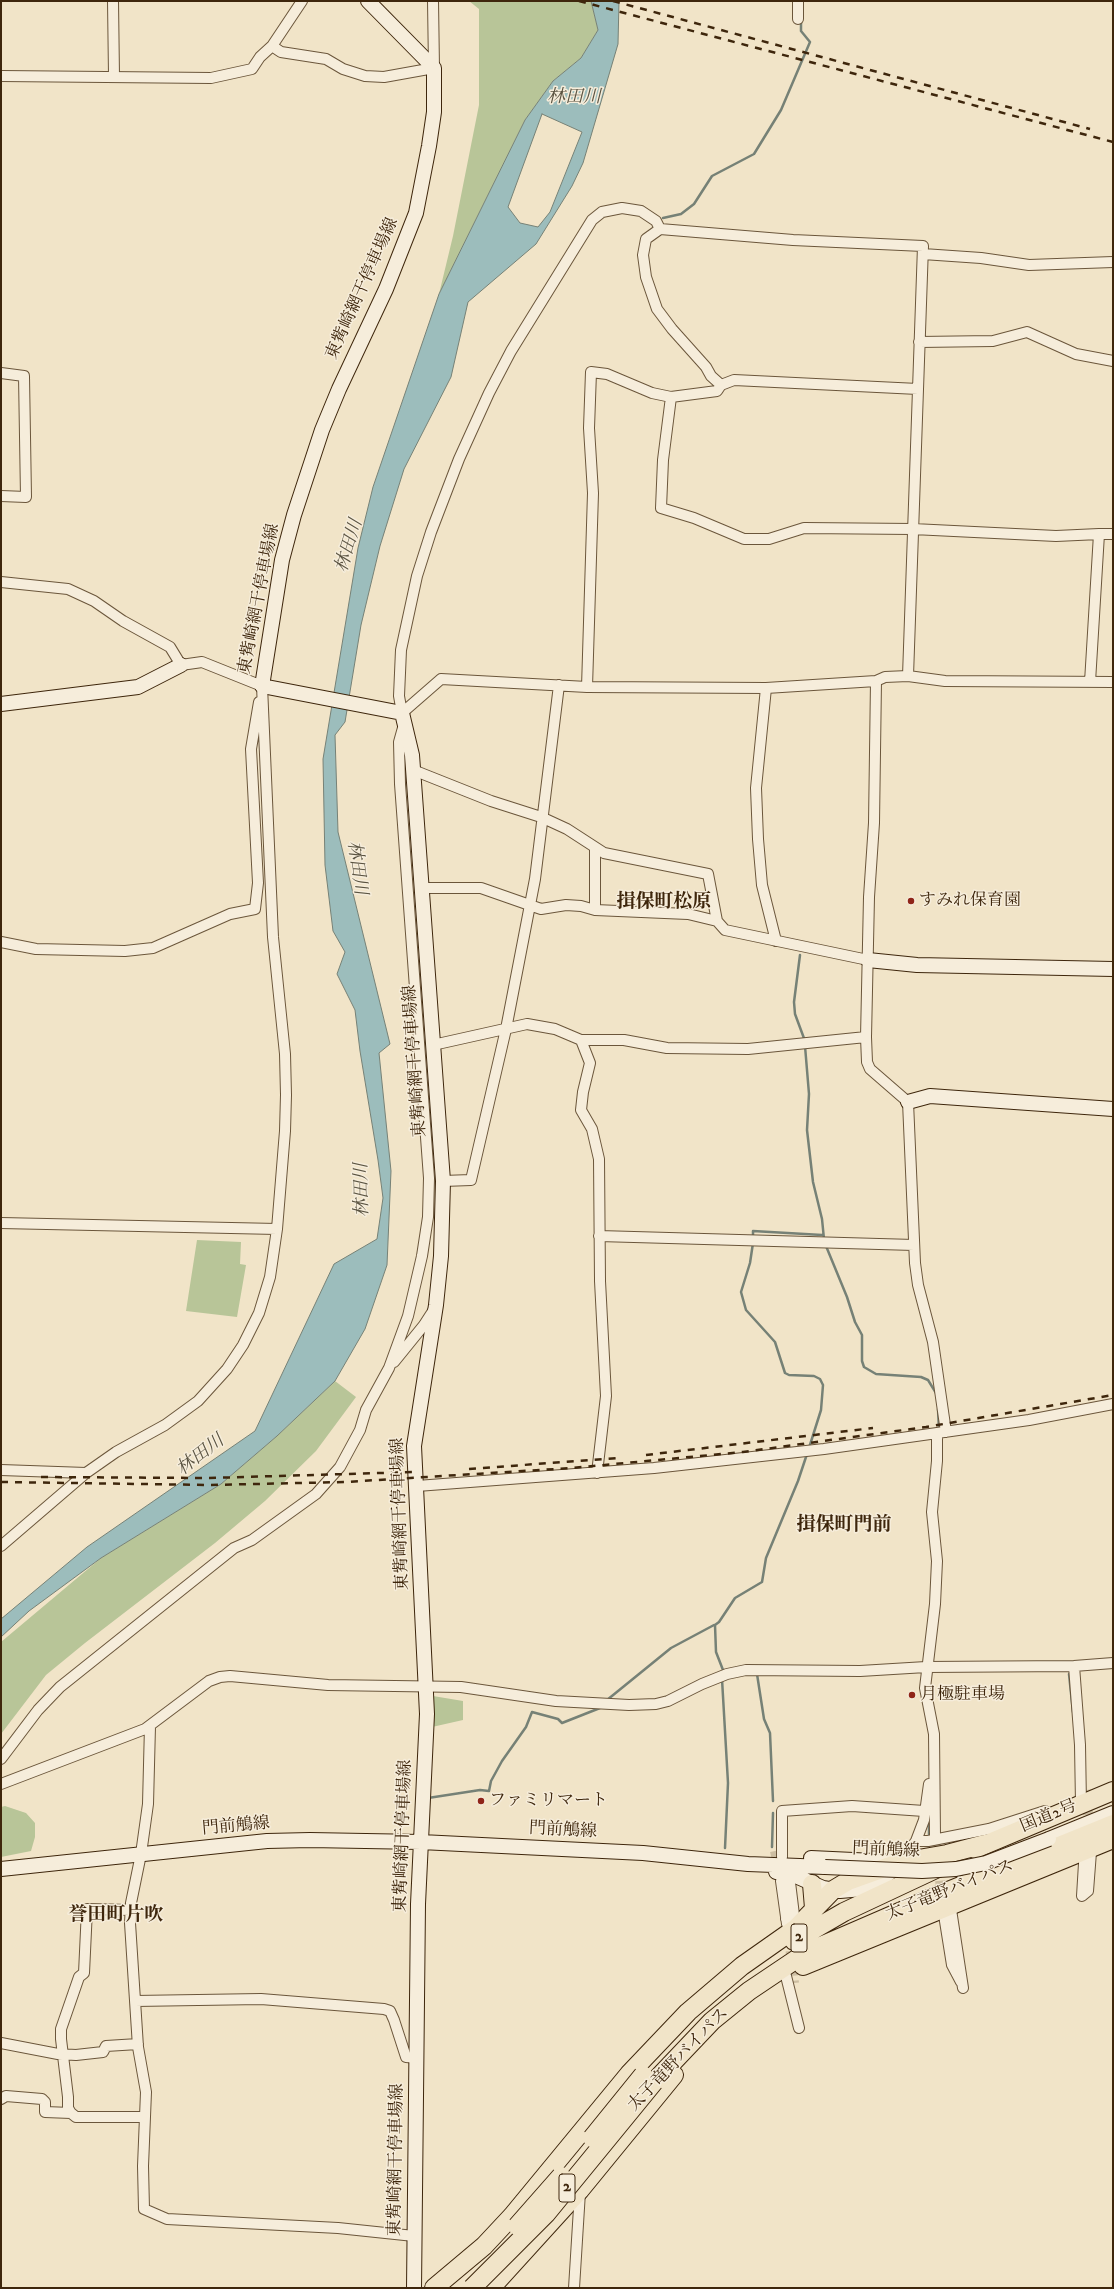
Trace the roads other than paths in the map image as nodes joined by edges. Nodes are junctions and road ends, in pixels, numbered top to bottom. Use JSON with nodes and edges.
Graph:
{"nodes":[{"id":1,"x":113,"y":1,"type":"edge"},
{"id":2,"x":302,"y":1,"type":"edge"},
{"id":3,"x":368,"y":1,"type":"edge"},
{"id":4,"x":433,"y":1,"type":"edge"},
{"id":5,"x":798,"y":1,"type":"edge"},
{"id":6,"x":798,"y":19,"type":"dead end"},
{"id":7,"x":272,"y":46,"type":"junction"},
{"id":8,"x":434,"y":68,"type":"junction"},
{"id":9,"x":1,"y":76,"type":"edge"},
{"id":10,"x":114,"y":76,"type":"junction"},
{"id":11,"x":660,"y":229,"type":"junction"},
{"id":12,"x":923,"y":254,"type":"junction"},
{"id":13,"x":1113,"y":262,"type":"edge"},
{"id":14,"x":919,"y":342,"type":"junction"},
{"id":15,"x":1113,"y":361,"type":"edge"},
{"id":16,"x":1,"y":373,"type":"edge"},
{"id":17,"x":721,"y":386,"type":"junction"},
{"id":18,"x":918,"y":389,"type":"junction"},
{"id":19,"x":671,"y":397,"type":"junction"},
{"id":20,"x":1,"y":496,"type":"edge"},
{"id":21,"x":913,"y":529,"type":"junction"},
{"id":22,"x":1099,"y":534,"type":"junction"},
{"id":23,"x":1113,"y":534,"type":"edge"},
{"id":24,"x":1,"y":582,"type":"edge"},
{"id":25,"x":181,"y":665,"type":"junction"},
{"id":26,"x":908,"y":676,"type":"junction"},
{"id":27,"x":876,"y":681,"type":"junction"},
{"id":28,"x":1090,"y":682,"type":"junction"},
{"id":29,"x":1113,"y":682,"type":"edge"},
{"id":30,"x":559,"y":685,"type":"junction"},
{"id":31,"x":262,"y":686,"type":"junction"},
{"id":32,"x":587,"y":687,"type":"junction"},
{"id":33,"x":766,"y":688,"type":"junction"},
{"id":34,"x":1,"y":704,"type":"edge"},
{"id":35,"x":403,"y":718,"type":"junction"},
{"id":36,"x":413,"y":770,"type":"junction"},
{"id":37,"x":541,"y":817,"type":"junction"},
{"id":38,"x":595,"y":849,"type":"junction"},
{"id":39,"x":422,"y":888,"type":"junction"},
{"id":40,"x":529,"y":906,"type":"junction"},
{"id":41,"x":595,"y":910,"type":"junction"},
{"id":42,"x":717,"y":921,"type":"junction"},
{"id":43,"x":776,"y":941,"type":"junction"},
{"id":44,"x":1,"y":942,"type":"edge"},
{"id":45,"x":868,"y":960,"type":"junction"},
{"id":46,"x":1113,"y":968,"type":"edge"},
{"id":47,"x":506,"y":1029,"type":"junction"},
{"id":48,"x":866,"y":1037,"type":"junction"},
{"id":49,"x":581,"y":1040,"type":"junction"},
{"id":50,"x":433,"y":1045,"type":"junction"},
{"id":51,"x":908,"y":1102,"type":"junction"},
{"id":52,"x":1113,"y":1109,"type":"edge"},
{"id":53,"x":443,"y":1181,"type":"junction"},
{"id":54,"x":1,"y":1223,"type":"edge"},
{"id":55,"x":277,"y":1229,"type":"junction"},
{"id":56,"x":599,"y":1236,"type":"junction"},
{"id":57,"x":914,"y":1245,"type":"junction"},
{"id":58,"x":436,"y":1305,"type":"junction"},
{"id":59,"x":389,"y":1368,"type":"junction"},
{"id":60,"x":1113,"y":1404,"type":"edge"},
{"id":61,"x":941,"y":1433,"type":"junction"},
{"id":62,"x":1,"y":1470,"type":"edge"},
{"id":63,"x":597,"y":1472,"type":"junction"},
{"id":64,"x":86,"y":1473,"type":"junction"},
{"id":65,"x":417,"y":1486,"type":"junction"},
{"id":66,"x":1,"y":1546,"type":"edge"},
{"id":67,"x":1113,"y":1663,"type":"edge"},
{"id":68,"x":1074,"y":1666,"type":"junction"},
{"id":69,"x":926,"y":1667,"type":"junction"},
{"id":70,"x":426,"y":1686,"type":"junction"},
{"id":71,"x":150,"y":1726,"type":"junction"},
{"id":72,"x":1,"y":1759,"type":"edge"},
{"id":73,"x":933,"y":1773,"type":"junction"},
{"id":74,"x":1113,"y":1783,"type":"edge"},
{"id":75,"x":1,"y":1784,"type":"edge"},
{"id":76,"x":1113,"y":1791,"type":"edge"},
{"id":77,"x":1083,"y":1797,"type":"junction"},
{"id":78,"x":1113,"y":1801,"type":"edge"},
{"id":79,"x":924,"y":1811,"type":"junction"},
{"id":80,"x":1113,"y":1813,"type":"edge"},
{"id":81,"x":1043,"y":1815,"type":"junction"},
{"id":82,"x":1113,"y":1824,"type":"edge"},
{"id":83,"x":935,"y":1836,"type":"tunnel mouth"},
{"id":84,"x":1113,"y":1839,"type":"edge"},
{"id":85,"x":916,"y":1841,"type":"junction"},
{"id":86,"x":421,"y":1842,"type":"junction"},
{"id":87,"x":985,"y":1844,"type":"junction"},
{"id":88,"x":1086,"y":1846,"type":"junction"},
{"id":89,"x":141,"y":1854,"type":"junction"},
{"id":90,"x":643,"y":1854,"type":"junction"},
{"id":91,"x":779,"y":1854,"type":"junction"},
{"id":92,"x":674,"y":1855,"type":"junction"},
{"id":93,"x":930,"y":1857,"type":"junction"},
{"id":94,"x":901,"y":1862,"type":"junction"},
{"id":95,"x":1,"y":1869,"type":"edge"},
{"id":96,"x":924,"y":1875,"type":"junction"},
{"id":97,"x":785,"y":1878,"type":"junction"},
{"id":98,"x":812,"y":1884,"type":"junction"},
{"id":99,"x":833,"y":1890,"type":"junction"},
{"id":100,"x":948,"y":1904,"type":"junction"},
{"id":101,"x":814,"y":1908,"type":"junction"},
{"id":102,"x":130,"y":1910,"type":"junction"},
{"id":103,"x":787,"y":1922,"type":"dead end"},
{"id":104,"x":864,"y":1926,"type":"junction"},
{"id":105,"x":793,"y":1976,"type":"junction"},
{"id":106,"x":135,"y":2001,"type":"junction"},
{"id":107,"x":1,"y":2043,"type":"edge"},
{"id":108,"x":138,"y":2044,"type":"junction"},
{"id":109,"x":64,"y":2054,"type":"junction"},
{"id":110,"x":417,"y":2058,"type":"junction"},
{"id":111,"x":645,"y":2082,"type":"junction"},
{"id":112,"x":1,"y":2099,"type":"edge"},
{"id":113,"x":70,"y":2113,"type":"junction"},
{"id":114,"x":144,"y":2118,"type":"junction"},
{"id":115,"x":577,"y":2137,"type":"junction"},
{"id":116,"x":582,"y":2187,"type":"junction"},
{"id":117,"x":507,"y":2222,"type":"junction"},
{"id":118,"x":552,"y":2222,"type":"junction"},
{"id":119,"x":414,"y":2236,"type":"junction"},
{"id":120,"x":414,"y":2288,"type":"edge"},
{"id":121,"x":434,"y":2288,"type":"edge"},
{"id":122,"x":451,"y":2288,"type":"edge"},
{"id":123,"x":472,"y":2288,"type":"edge"},
{"id":124,"x":491,"y":2288,"type":"edge"},
{"id":125,"x":574,"y":2288,"type":"edge"}],
"edges":[{"from":1,"to":10,"type":"street"},
{"from":2,"to":7,"type":"street"},
{"from":3,"to":8,"type":"main road"},
{"from":4,"to":8,"type":"street"},
{"from":5,"to":6,"type":"street"},
{"from":7,"to":8,"type":"street"},
{"from":7,"to":10,"type":"street"},
{"from":8,"to":31,"type":"main road","name":"東觜崎網干停車場線"},
{"from":9,"to":10,"type":"street"},
{"from":11,"to":12,"type":"street"},
{"from":11,"to":17,"type":"street"},
{"from":11,"to":35,"type":"street"},
{"from":12,"to":13,"type":"street"},
{"from":12,"to":14,"type":"street"},
{"from":14,"to":15,"type":"street"},
{"from":14,"to":18,"type":"street"},
{"from":16,"to":20,"type":"street"},
{"from":17,"to":18,"type":"street"},
{"from":17,"to":19,"type":"street"},
{"from":18,"to":21,"type":"street"},
{"from":19,"to":21,"type":"street"},
{"from":19,"to":32,"type":"street"},
{"from":21,"to":22,"type":"street"},
{"from":21,"to":26,"type":"street"},
{"from":22,"to":23,"type":"street"},
{"from":22,"to":28,"type":"street"},
{"from":24,"to":25,"type":"street"},
{"from":25,"to":31,"type":"street"},
{"from":25,"to":34,"type":"main road"},
{"from":26,"to":27,"type":"street"},
{"from":26,"to":28,"type":"street"},
{"from":27,"to":33,"type":"street"},
{"from":27,"to":45,"type":"street"},
{"from":28,"to":29,"type":"street"},
{"from":30,"to":32,"type":"street"},
{"from":30,"to":35,"type":"street"},
{"from":30,"to":37,"type":"street"},
{"from":31,"to":35,"type":"main road","name":"東觜崎網干停車場線"},
{"from":31,"to":44,"type":"street"},
{"from":31,"to":55,"type":"street"},
{"from":32,"to":33,"type":"street"},
{"from":33,"to":43,"type":"street"},
{"from":35,"to":36,"type":"main road","name":"東觜崎網干停車場線"},
{"from":35,"to":59,"type":"street"},
{"from":36,"to":37,"type":"street"},
{"from":36,"to":39,"type":"main road","name":"東觜崎網干停車場線"},
{"from":37,"to":38,"type":"street"},
{"from":37,"to":40,"type":"street"},
{"from":38,"to":41,"type":"street"},
{"from":38,"to":42,"type":"street"},
{"from":39,"to":40,"type":"street"},
{"from":39,"to":50,"type":"main road","name":"東觜崎網干停車場線"},
{"from":40,"to":41,"type":"street"},
{"from":40,"to":47,"type":"street"},
{"from":41,"to":42,"type":"street"},
{"from":42,"to":43,"type":"street"},
{"from":43,"to":45,"type":"street"},
{"from":45,"to":46,"type":"main road"},
{"from":45,"to":48,"type":"street"},
{"from":47,"to":49,"type":"street"},
{"from":47,"to":50,"type":"street"},
{"from":47,"to":53,"type":"street"},
{"from":48,"to":49,"type":"street"},
{"from":48,"to":51,"type":"street"},
{"from":49,"to":56,"type":"street"},
{"from":50,"to":53,"type":"main road","name":"東觜崎網干停車場線"},
{"from":51,"to":52,"type":"main road"},
{"from":51,"to":57,"type":"street"},
{"from":53,"to":58,"type":"main road","name":"東觜崎網干停車場線"},
{"from":54,"to":55,"type":"street"},
{"from":55,"to":64,"type":"street"},
{"from":56,"to":57,"type":"street"},
{"from":56,"to":63,"type":"street"},
{"from":57,"to":61,"type":"street"},
{"from":58,"to":59,"type":"street"},
{"from":58,"to":65,"type":"main road","name":"東觜崎網干停車場線"},
{"from":59,"to":72,"type":"street"},
{"from":60,"to":61,"type":"street"},
{"from":61,"to":63,"type":"street"},
{"from":61,"to":69,"type":"street"},
{"from":62,"to":64,"type":"street"},
{"from":63,"to":65,"type":"street"},
{"from":64,"to":66,"type":"street"},
{"from":65,"to":70,"type":"main road","name":"東觜崎網干停車場線"},
{"from":67,"to":68,"type":"street"},
{"from":68,"to":69,"type":"street"},
{"from":68,"to":77,"type":"street"},
{"from":69,"to":70,"type":"street"},
{"from":69,"to":73,"type":"street"},
{"from":70,"to":71,"type":"street"},
{"from":70,"to":86,"type":"main road","name":"東觜崎網干停車場線"},
{"from":71,"to":75,"type":"street"},
{"from":71,"to":89,"type":"street"},
{"from":73,"to":79,"type":"street"},
{"from":73,"to":83,"type":"street"},
{"from":74,"to":77,"type":"street"},
{"from":76,"to":77,"type":"highway","name":"国道2号","number":"2"},
{"from":77,"to":81,"type":"highway","name":"国道2号","number":"2"},
{"from":78,"to":96,"type":"highway","number":"2"},
{"from":79,"to":85,"type":"street"},
{"from":79,"to":91,"type":"street"},
{"from":80,"to":92,"type":"main road","name":"門前鵤線","bridge":true},
{"from":81,"to":85,"type":"street"},
{"from":81,"to":87,"type":"highway","name":"国道2号","number":"2"},
{"from":82,"to":88,"type":"highway","name":"太子竜野バイパス","number":"2"},
{"from":84,"to":88,"type":"highway"},
{"from":85,"to":93,"type":"street"},
{"from":85,"to":94,"type":"street"},
{"from":86,"to":89,"type":"main road","name":"門前鵤線"},
{"from":86,"to":90,"type":"main road","name":"門前鵤線"},
{"from":86,"to":110,"type":"main road","name":"東觜崎網干停車場線"},
{"from":87,"to":93,"type":"highway"},
{"from":87,"to":96,"type":"highway","name":"太子竜野バイパス","number":"2"},
{"from":88,"to":100,"type":"highway","name":"太子竜野バイパス","number":"2"},
{"from":89,"to":95,"type":"main road","name":"門前鵤線"},
{"from":89,"to":102,"type":"street"},
{"from":90,"to":92,"type":"main road","name":"門前鵤線"},
{"from":90,"to":97,"type":"main road"},
{"from":91,"to":92,"type":"main road"},
{"from":91,"to":94,"type":"main road"},
{"from":93,"to":94,"type":"highway"},
{"from":94,"to":99,"type":"highway"},
{"from":96,"to":111,"type":"highway","name":"太子竜野バイパス","number":"2"},
{"from":97,"to":98,"type":"main road"},
{"from":97,"to":103,"type":"street"},
{"from":98,"to":99,"type":"main road"},
{"from":98,"to":101,"type":"highway"},
{"from":99,"to":101,"type":"highway"},
{"from":100,"to":100,"type":"street"},
{"from":100,"to":104,"type":"highway","name":"太子竜野バイパス","number":"2"},
{"from":100,"to":105,"type":"highway"},
{"from":101,"to":111,"type":"highway"},
{"from":102,"to":106,"type":"street"},
{"from":102,"to":109,"type":"street"},
{"from":104,"to":105,"type":"highway"},
{"from":104,"to":111,"type":"highway","name":"太子竜野バイパス","number":"2"},
{"from":105,"to":111,"type":"highway"},
{"from":106,"to":108,"type":"street"},
{"from":106,"to":110,"type":"street"},
{"from":107,"to":109,"type":"street"},
{"from":108,"to":109,"type":"street"},
{"from":108,"to":114,"type":"street"},
{"from":109,"to":113,"type":"street"},
{"from":110,"to":119,"type":"main road","name":"東觜崎網干停車場線"},
{"from":111,"to":115,"type":"highway"},
{"from":111,"to":116,"type":"highway"},
{"from":111,"to":122,"type":"highway","name":"太子竜野バイパス","number":"2","bridge":true},
{"from":111,"to":123,"type":"highway","name":"太子竜野バイパス","number":"2","bridge":true},
{"from":112,"to":113,"type":"street"},
{"from":113,"to":114,"type":"street"},
{"from":114,"to":119,"type":"street"},
{"from":115,"to":116,"type":"highway"},
{"from":115,"to":117,"type":"highway"},
{"from":116,"to":118,"type":"highway"},
{"from":116,"to":125,"type":"street"},
{"from":117,"to":118,"type":"highway"},
{"from":117,"to":121,"type":"highway"},
{"from":118,"to":124,"type":"highway"},
{"from":119,"to":120,"type":"main road","name":"東觜崎網干停車場線"}]}
